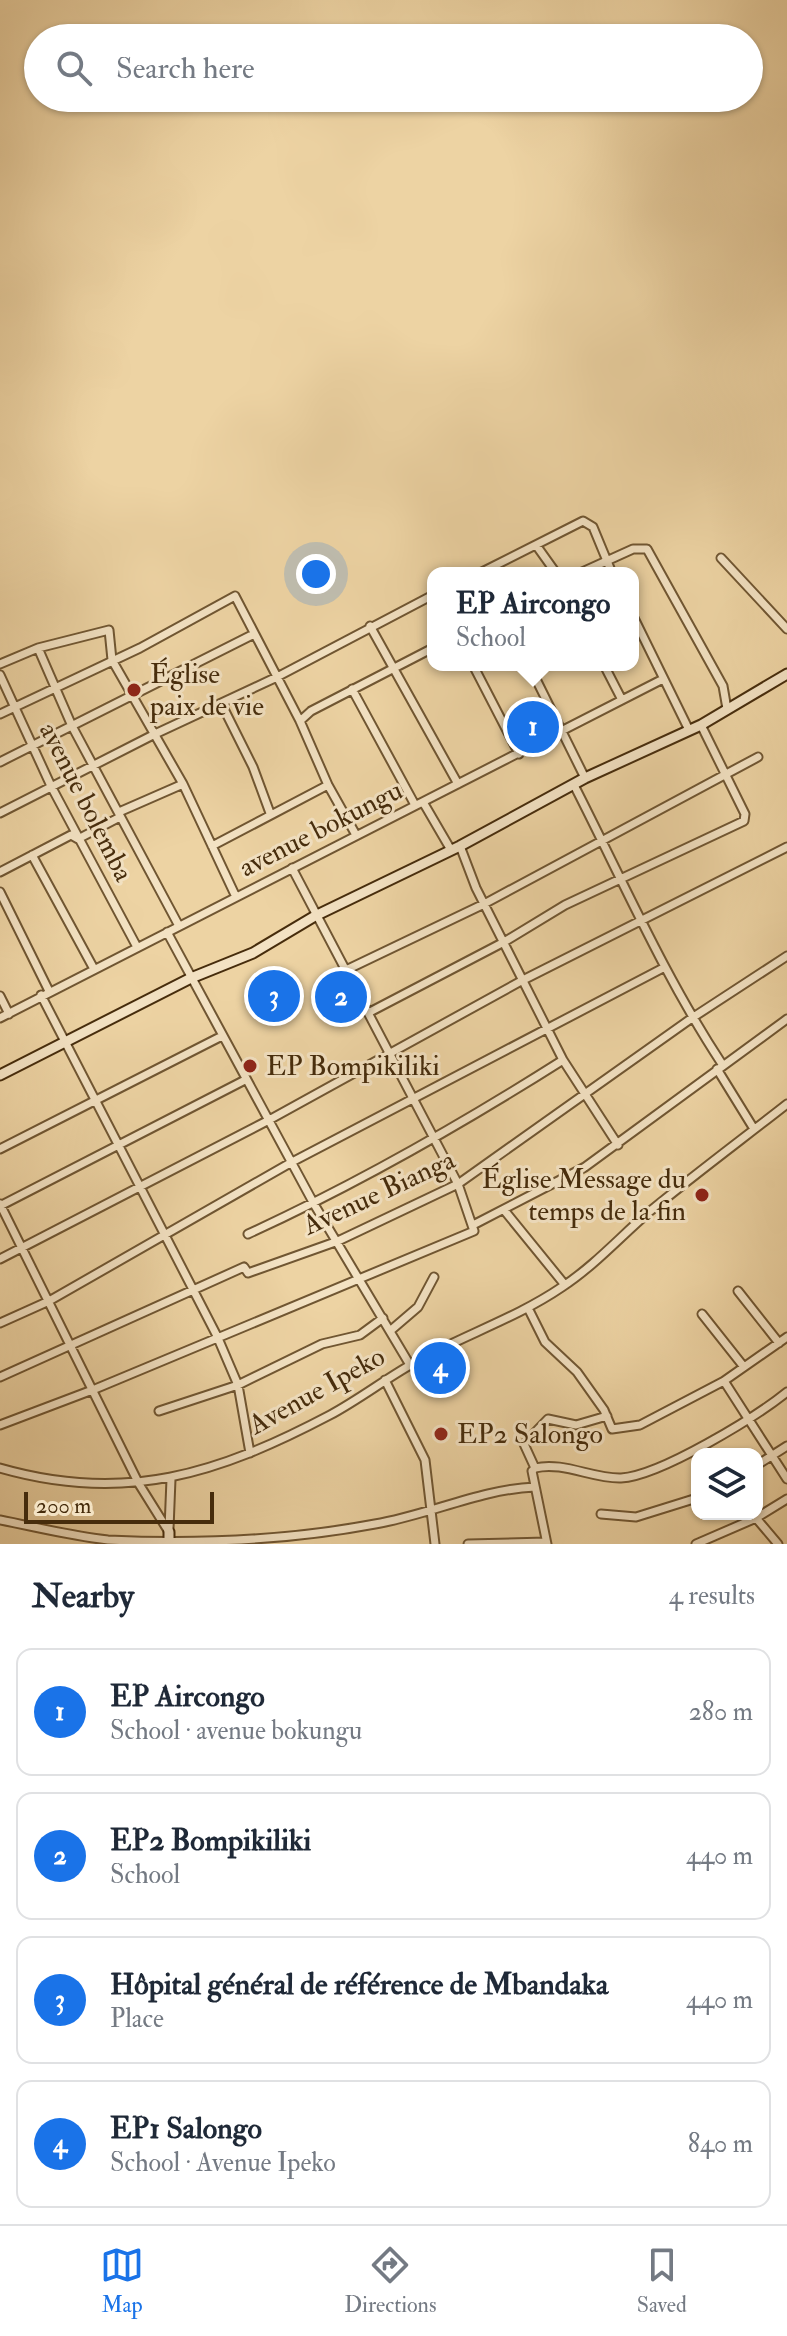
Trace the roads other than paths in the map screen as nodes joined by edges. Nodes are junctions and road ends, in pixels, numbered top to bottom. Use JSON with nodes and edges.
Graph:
{"nodes":[{"id":1,"x":536,"y":545,"type":"junction"},
{"id":2,"x":721,"y":558,"type":"dead end"},
{"id":3,"x":606,"y":561,"type":"junction"},
{"id":4,"x":502,"y":567,"type":"edge"},
{"id":5,"x":552,"y":567,"type":"edge"},
{"id":6,"x":593,"y":567,"type":"edge"},
{"id":7,"x":609,"y":567,"type":"edge"},
{"id":8,"x":427,"y":598,"type":"edge"},
{"id":9,"x":370,"y":626,"type":"junction"},
{"id":10,"x":639,"y":629,"type":"edge"},
{"id":11,"x":787,"y":629,"type":"edge"},
{"id":12,"x":254,"y":634,"type":"junction"},
{"id":13,"x":38,"y":648,"type":"junction"},
{"id":14,"x":427,"y":651,"type":"edge"},
{"id":15,"x":112,"y":660,"type":"junction"},
{"id":16,"x":0,"y":664,"type":"edge"},
{"id":17,"x":394,"y":668,"type":"junction"},
{"id":18,"x":476,"y":671,"type":"edge"},
{"id":19,"x":532,"y":671,"type":"edge"},
{"id":20,"x":607,"y":671,"type":"edge"},
{"id":21,"x":787,"y":674,"type":"edge"},
{"id":22,"x":0,"y":675,"type":"edge"},
{"id":23,"x":277,"y":677,"type":"junction"},
{"id":24,"x":663,"y":679,"type":"junction"},
{"id":25,"x":54,"y":688,"type":"junction"},
{"id":26,"x":352,"y":689,"type":"junction"},
{"id":27,"x":133,"y":694,"type":"junction"},
{"id":28,"x":622,"y":700,"type":"junction"},
{"id":29,"x":222,"y":705,"type":"junction"},
{"id":30,"x":14,"y":707,"type":"junction"},
{"id":31,"x":727,"y":709,"type":"junction"},
{"id":32,"x":0,"y":714,"type":"edge"},
{"id":33,"x":300,"y":721,"type":"junction"},
{"id":34,"x":701,"y":725,"type":"junction"},
{"id":35,"x":72,"y":726,"type":"junction"},
{"id":36,"x":689,"y":730,"type":"junction"},
{"id":37,"x":562,"y":732,"type":"junction"},
{"id":38,"x":155,"y":734,"type":"junction"},
{"id":39,"x":33,"y":746,"type":"junction"},
{"id":40,"x":519,"y":754,"type":"junction"},
{"id":41,"x":758,"y":757,"type":"dead end"},
{"id":42,"x":0,"y":762,"type":"edge"},
{"id":43,"x":92,"y":766,"type":"junction"},
{"id":44,"x":726,"y":774,"type":"junction"},
{"id":45,"x":585,"y":778,"type":"junction"},
{"id":46,"x":183,"y":784,"type":"junction"},
{"id":47,"x":458,"y":784,"type":"junction"},
{"id":48,"x":328,"y":785,"type":"junction"},
{"id":49,"x":574,"y":785,"type":"junction"},
{"id":50,"x":51,"y":786,"type":"junction"},
{"id":51,"x":419,"y":803,"type":"junction"},
{"id":52,"x":0,"y":813,"type":"edge"},
{"id":53,"x":270,"y":813,"type":"junction"},
{"id":54,"x":119,"y":815,"type":"junction"},
{"id":55,"x":356,"y":835,"type":"junction"},
{"id":56,"x":601,"y":838,"type":"junction"},
{"id":57,"x":78,"y":839,"type":"junction"},
{"id":58,"x":212,"y":846,"type":"junction"},
{"id":59,"x":787,"y":847,"type":"edge"},
{"id":60,"x":455,"y":848,"type":"junction"},
{"id":61,"x":32,"y":855,"type":"junction"},
{"id":62,"x":292,"y":868,"type":"junction"},
{"id":63,"x":0,"y":872,"type":"edge"},
{"id":64,"x":620,"y":880,"type":"junction"},
{"id":65,"x":0,"y":892,"type":"edge"},
{"id":66,"x":236,"y":897,"type":"junction"},
{"id":67,"x":484,"y":904,"type":"junction"},
{"id":68,"x":315,"y":916,"type":"junction"},
{"id":69,"x":642,"y":923,"type":"junction"},
{"id":70,"x":179,"y":926,"type":"junction"},
{"id":71,"x":167,"y":932,"type":"junction"},
{"id":72,"x":504,"y":942,"type":"junction"},
{"id":73,"x":137,"y":947,"type":"junction"},
{"id":74,"x":787,"y":956,"type":"edge"},
{"id":75,"x":665,"y":967,"type":"junction"},
{"id":76,"x":94,"y":969,"type":"junction"},
{"id":77,"x":344,"y":971,"type":"junction"},
{"id":78,"x":191,"y":978,"type":"junction"},
{"id":79,"x":523,"y":980,"type":"junction"},
{"id":80,"x":45,"y":993,"type":"junction"},
{"id":81,"x":0,"y":996,"type":"edge"},
{"id":82,"x":368,"y":1013,"type":"junction"},
{"id":83,"x":9,"y":1014,"type":"junction"},
{"id":84,"x":0,"y":1018,"type":"edge"},
{"id":85,"x":692,"y":1018,"type":"junction"},
{"id":86,"x":787,"y":1019,"type":"edge"},
{"id":87,"x":547,"y":1029,"type":"junction"},
{"id":88,"x":222,"y":1036,"type":"junction"},
{"id":89,"x":65,"y":1041,"type":"junction"},
{"id":90,"x":387,"y":1053,"type":"junction"},
{"id":91,"x":563,"y":1060,"type":"junction"},
{"id":92,"x":720,"y":1067,"type":"junction"},
{"id":93,"x":0,"y":1075,"type":"edge"},
{"id":94,"x":245,"y":1080,"type":"junction"},
{"id":95,"x":586,"y":1096,"type":"junction"},
{"id":96,"x":412,"y":1098,"type":"junction"},
{"id":97,"x":96,"y":1100,"type":"junction"},
{"id":98,"x":787,"y":1104,"type":"edge"},
{"id":99,"x":269,"y":1120,"type":"junction"},
{"id":100,"x":754,"y":1129,"type":"junction"},
{"id":101,"x":432,"y":1137,"type":"junction"},
{"id":102,"x":117,"y":1145,"type":"junction"},
{"id":103,"x":618,"y":1145,"type":"junction"},
{"id":104,"x":0,"y":1149,"type":"edge"},
{"id":105,"x":292,"y":1162,"type":"junction"},
{"id":106,"x":458,"y":1184,"type":"junction"},
{"id":107,"x":139,"y":1186,"type":"junction"},
{"id":108,"x":314,"y":1204,"type":"junction"},
{"id":109,"x":0,"y":1205,"type":"edge"},
{"id":110,"x":504,"y":1210,"type":"junction"},
{"id":111,"x":475,"y":1224,"type":"junction"},
{"id":112,"x":163,"y":1234,"type":"junction"},
{"id":113,"x":248,"y":1234,"type":"dead end"},
{"id":114,"x":338,"y":1241,"type":"junction"},
{"id":115,"x":22,"y":1248,"type":"junction"},
{"id":116,"x":0,"y":1259,"type":"edge"},
{"id":117,"x":434,"y":1277,"type":"dead end"},
{"id":118,"x":359,"y":1278,"type":"junction"},
{"id":119,"x":565,"y":1285,"type":"junction"},
{"id":120,"x":738,"y":1291,"type":"dead end"},
{"id":121,"x":194,"y":1292,"type":"junction"},
{"id":122,"x":49,"y":1301,"type":"junction"},
{"id":123,"x":528,"y":1308,"type":"junction"},
{"id":124,"x":702,"y":1314,"type":"dead end"},
{"id":125,"x":383,"y":1318,"type":"junction"},
{"id":126,"x":0,"y":1323,"type":"edge"},
{"id":127,"x":390,"y":1331,"type":"junction"},
{"id":128,"x":217,"y":1336,"type":"junction"},
{"id":129,"x":787,"y":1337,"type":"edge"},
{"id":130,"x":779,"y":1343,"type":"junction"},
{"id":131,"x":73,"y":1346,"type":"junction"},
{"id":132,"x":410,"y":1365,"type":"junction"},
{"id":133,"x":744,"y":1367,"type":"junction"},
{"id":134,"x":0,"y":1377,"type":"edge"},
{"id":135,"x":385,"y":1380,"type":"junction"},
{"id":136,"x":724,"y":1381,"type":"junction"},
{"id":137,"x":238,"y":1385,"type":"junction"},
{"id":138,"x":95,"y":1389,"type":"junction"},
{"id":139,"x":787,"y":1392,"type":"edge"},
{"id":140,"x":159,"y":1411,"type":"dead end"},
{"id":141,"x":607,"y":1416,"type":"junction"},
{"id":142,"x":748,"y":1419,"type":"junction"},
{"id":143,"x":0,"y":1425,"type":"edge"},
{"id":144,"x":787,"y":1446,"type":"edge"},
{"id":145,"x":250,"y":1453,"type":"junction"},
{"id":146,"x":772,"y":1457,"type":"junction"},
{"id":147,"x":763,"y":1462,"type":"edge"},
{"id":148,"x":0,"y":1468,"type":"edge"},
{"id":149,"x":535,"y":1468,"type":"junction"},
{"id":150,"x":171,"y":1479,"type":"junction"},
{"id":151,"x":787,"y":1479,"type":"edge"},
{"id":152,"x":139,"y":1484,"type":"junction"},
{"id":153,"x":535,"y":1487,"type":"junction"},
{"id":154,"x":787,"y":1499,"type":"edge"},
{"id":155,"x":691,"y":1500,"type":"edge"},
{"id":156,"x":431,"y":1511,"type":"junction"},
{"id":157,"x":601,"y":1514,"type":"dead end"},
{"id":158,"x":763,"y":1514,"type":"edge"},
{"id":159,"x":0,"y":1520,"type":"edge"},
{"id":160,"x":752,"y":1520,"type":"edge"},
{"id":161,"x":758,"y":1520,"type":"edge"},
{"id":162,"x":169,"y":1532,"type":"junction"},
{"id":163,"x":720,"y":1535,"type":"junction"},
{"id":164,"x":546,"y":1543,"type":"edge"},
{"id":165,"x":169,"y":1544,"type":"edge"},
{"id":166,"x":435,"y":1544,"type":"edge"},
{"id":167,"x":468,"y":1544,"type":"edge"},
{"id":168,"x":696,"y":1544,"type":"edge"},
{"id":169,"x":726,"y":1544,"type":"edge"},
{"id":170,"x":778,"y":1544,"type":"edge"}],
"edges":[{"from":1,"to":3,"type":"street"},
{"from":1,"to":4,"type":"street"},
{"from":1,"to":5,"type":"street"},
{"from":2,"to":11,"type":"street"},
{"from":3,"to":6,"type":"street"},
{"from":3,"to":7,"type":"street"},
{"from":3,"to":31,"type":"street"},
{"from":8,"to":9,"type":"street"},
{"from":9,"to":17,"type":"street"},
{"from":9,"to":23,"type":"street"},
{"from":10,"to":24,"type":"street"},
{"from":12,"to":15,"type":"street"},
{"from":12,"to":23,"type":"street"},
{"from":12,"to":27,"type":"street"},
{"from":13,"to":15,"type":"street"},
{"from":13,"to":16,"type":"street"},
{"from":13,"to":25,"type":"street"},
{"from":14,"to":17,"type":"street"},
{"from":15,"to":25,"type":"street"},
{"from":15,"to":27,"type":"street"},
{"from":17,"to":26,"type":"street"},
{"from":17,"to":47,"type":"street"},
{"from":18,"to":40,"type":"street"},
{"from":19,"to":37,"type":"street"},
{"from":20,"to":28,"type":"street"},
{"from":21,"to":31,"type":"street"},
{"from":22,"to":30,"type":"street","name":"avenue bolemba"},
{"from":23,"to":29,"type":"street"},
{"from":23,"to":33,"type":"street"},
{"from":24,"to":28,"type":"street","name":"avenue bokungu"},
{"from":24,"to":36,"type":"street"},
{"from":25,"to":30,"type":"street"},
{"from":25,"to":35,"type":"street"},
{"from":26,"to":33,"type":"street"},
{"from":26,"to":51,"type":"street"},
{"from":27,"to":35,"type":"street"},
{"from":27,"to":38,"type":"street"},
{"from":28,"to":37,"type":"street","name":"avenue bokungu"},
{"from":29,"to":38,"type":"street"},
{"from":29,"to":53,"type":"street"},
{"from":30,"to":32,"type":"street"},
{"from":30,"to":39,"type":"street","name":"avenue bolemba"},
{"from":31,"to":34,"type":"street"},
{"from":33,"to":48,"type":"street"},
{"from":34,"to":36,"type":"street"},
{"from":34,"to":44,"type":"street"},
{"from":35,"to":39,"type":"street"},
{"from":35,"to":43,"type":"street"},
{"from":36,"to":45,"type":"street"},
{"from":37,"to":40,"type":"street","name":"avenue bokungu"},
{"from":37,"to":45,"type":"street"},
{"from":38,"to":43,"type":"street"},
{"from":38,"to":46,"type":"street"},
{"from":39,"to":42,"type":"street"},
{"from":39,"to":50,"type":"street","name":"avenue bolemba"},
{"from":40,"to":47,"type":"street","name":"avenue bokungu"},
{"from":41,"to":44,"type":"street"},
{"from":43,"to":50,"type":"street"},
{"from":43,"to":54,"type":"street"},
{"from":44,"to":56,"type":"street"},
{"from":44,"to":64,"type":"street"},
{"from":45,"to":49,"type":"street"},
{"from":46,"to":54,"type":"street"},
{"from":46,"to":58,"type":"street"},
{"from":47,"to":51,"type":"street","name":"avenue bokungu"},
{"from":48,"to":53,"type":"street"},
{"from":48,"to":55,"type":"street"},
{"from":49,"to":56,"type":"street"},
{"from":49,"to":60,"type":"street"},
{"from":50,"to":52,"type":"street"},
{"from":50,"to":57,"type":"street","name":"avenue bolemba"},
{"from":51,"to":55,"type":"street","name":"avenue bokungu"},
{"from":51,"to":60,"type":"street"},
{"from":53,"to":58,"type":"street"},
{"from":54,"to":57,"type":"street"},
{"from":54,"to":70,"type":"street"},
{"from":55,"to":62,"type":"street","name":"avenue bokungu"},
{"from":56,"to":64,"type":"street"},
{"from":56,"to":67,"type":"street"},
{"from":57,"to":61,"type":"street"},
{"from":57,"to":73,"type":"street","name":"avenue bolemba"},
{"from":58,"to":66,"type":"street"},
{"from":59,"to":69,"type":"street"},
{"from":60,"to":67,"type":"street"},
{"from":60,"to":68,"type":"street"},
{"from":61,"to":63,"type":"street"},
{"from":61,"to":76,"type":"street"},
{"from":62,"to":66,"type":"street","name":"avenue bokungu"},
{"from":62,"to":68,"type":"street"},
{"from":64,"to":69,"type":"street"},
{"from":64,"to":72,"type":"street"},
{"from":65,"to":80,"type":"street"},
{"from":66,"to":70,"type":"street","name":"avenue bokungu"},
{"from":67,"to":72,"type":"street"},
{"from":67,"to":77,"type":"street"},
{"from":68,"to":77,"type":"street"},
{"from":68,"to":78,"type":"street"},
{"from":69,"to":75,"type":"street"},
{"from":69,"to":79,"type":"street"},
{"from":70,"to":71,"type":"street","name":"avenue bokungu"},
{"from":71,"to":73,"type":"street","name":"avenue bokungu"},
{"from":71,"to":78,"type":"street"},
{"from":72,"to":79,"type":"street"},
{"from":72,"to":82,"type":"street"},
{"from":73,"to":76,"type":"street","name":"avenue bokungu"},
{"from":74,"to":85,"type":"street","name":"Avenue Bianga"},
{"from":75,"to":85,"type":"street"},
{"from":75,"to":87,"type":"street"},
{"from":76,"to":80,"type":"street","name":"avenue bokungu"},
{"from":77,"to":82,"type":"street"},
{"from":78,"to":88,"type":"street"},
{"from":78,"to":89,"type":"street"},
{"from":79,"to":87,"type":"street"},
{"from":79,"to":90,"type":"street"},
{"from":80,"to":83,"type":"street","name":"avenue bokungu"},
{"from":80,"to":89,"type":"street"},
{"from":81,"to":83,"type":"street"},
{"from":82,"to":90,"type":"street"},
{"from":83,"to":84,"type":"street","name":"avenue bokungu"},
{"from":85,"to":92,"type":"street"},
{"from":85,"to":95,"type":"street","name":"Avenue Bianga"},
{"from":86,"to":92,"type":"street"},
{"from":87,"to":91,"type":"street"},
{"from":87,"to":96,"type":"street"},
{"from":88,"to":94,"type":"street"},
{"from":88,"to":97,"type":"street"},
{"from":89,"to":93,"type":"street"},
{"from":89,"to":97,"type":"street"},
{"from":90,"to":96,"type":"street"},
{"from":90,"to":99,"type":"street"},
{"from":91,"to":95,"type":"street"},
{"from":91,"to":101,"type":"street"},
{"from":92,"to":100,"type":"street"},
{"from":92,"to":103,"type":"street"},
{"from":94,"to":99,"type":"street"},
{"from":94,"to":102,"type":"street"},
{"from":95,"to":103,"type":"street"},
{"from":95,"to":106,"type":"street","name":"Avenue Bianga"},
{"from":96,"to":101,"type":"street"},
{"from":96,"to":105,"type":"street"},
{"from":97,"to":102,"type":"street"},
{"from":97,"to":104,"type":"street"},
{"from":98,"to":100,"type":"street","name":"Avenue Ipeko"},
{"from":99,"to":105,"type":"street"},
{"from":99,"to":107,"type":"street"},
{"from":100,"to":119,"type":"street","name":"Avenue Ipeko"},
{"from":101,"to":106,"type":"street"},
{"from":101,"to":108,"type":"street"},
{"from":102,"to":107,"type":"street"},
{"from":102,"to":109,"type":"street"},
{"from":103,"to":110,"type":"street"},
{"from":105,"to":108,"type":"street"},
{"from":105,"to":112,"type":"street"},
{"from":106,"to":111,"type":"street"},
{"from":106,"to":114,"type":"street","name":"Avenue Bianga"},
{"from":107,"to":112,"type":"street"},
{"from":107,"to":115,"type":"street"},
{"from":108,"to":113,"type":"street"},
{"from":108,"to":114,"type":"street"},
{"from":109,"to":115,"type":"street"},
{"from":110,"to":111,"type":"street"},
{"from":110,"to":119,"type":"street"},
{"from":111,"to":118,"type":"street"},
{"from":112,"to":121,"type":"street"},
{"from":112,"to":122,"type":"street"},
{"from":114,"to":118,"type":"street"},
{"from":114,"to":121,"type":"street","name":"Avenue Bianga"},
{"from":115,"to":116,"type":"street"},
{"from":115,"to":122,"type":"street"},
{"from":117,"to":127,"type":"street"},
{"from":118,"to":125,"type":"street"},
{"from":118,"to":128,"type":"street"},
{"from":119,"to":123,"type":"street","name":"Avenue Ipeko"},
{"from":120,"to":130,"type":"street"},
{"from":121,"to":128,"type":"street"},
{"from":121,"to":131,"type":"street","name":"Avenue Bianga"},
{"from":122,"to":126,"type":"street"},
{"from":122,"to":131,"type":"street"},
{"from":123,"to":132,"type":"street","name":"Avenue Ipeko"},
{"from":123,"to":141,"type":"street"},
{"from":124,"to":133,"type":"street"},
{"from":125,"to":127,"type":"street"},
{"from":125,"to":137,"type":"street"},
{"from":127,"to":132,"type":"street"},
{"from":128,"to":137,"type":"street"},
{"from":128,"to":138,"type":"street"},
{"from":129,"to":130,"type":"street"},
{"from":130,"to":133,"type":"street"},
{"from":131,"to":134,"type":"street","name":"Avenue Bianga"},
{"from":131,"to":138,"type":"street"},
{"from":132,"to":135,"type":"street","name":"Avenue Ipeko"},
{"from":133,"to":136,"type":"street"},
{"from":135,"to":145,"type":"street","name":"Avenue Ipeko"},
{"from":135,"to":156,"type":"street"},
{"from":136,"to":141,"type":"street"},
{"from":136,"to":142,"type":"street"},
{"from":137,"to":140,"type":"street"},
{"from":137,"to":145,"type":"street"},
{"from":138,"to":143,"type":"street"},
{"from":138,"to":152,"type":"street"},
{"from":139,"to":142,"type":"street"},
{"from":141,"to":149,"type":"street"},
{"from":142,"to":146,"type":"street"},
{"from":142,"to":149,"type":"street"},
{"from":144,"to":146,"type":"street"},
{"from":145,"to":150,"type":"street","name":"Avenue Ipeko"},
{"from":146,"to":147,"type":"street"},
{"from":146,"to":151,"type":"street"},
{"from":148,"to":152,"type":"street","name":"Avenue Ipeko"},
{"from":149,"to":153,"type":"street"},
{"from":150,"to":152,"type":"street","name":"Avenue Ipeko"},
{"from":150,"to":162,"type":"street"},
{"from":152,"to":162,"type":"street"},
{"from":153,"to":156,"type":"street"},
{"from":153,"to":164,"type":"street"},
{"from":154,"to":158,"type":"street"},
{"from":155,"to":157,"type":"street"},
{"from":156,"to":165,"type":"street"},
{"from":156,"to":166,"type":"street"},
{"from":159,"to":165,"type":"street"},
{"from":160,"to":163,"type":"street"},
{"from":161,"to":170,"type":"street"},
{"from":162,"to":165,"type":"street"},
{"from":163,"to":168,"type":"street"},
{"from":163,"to":169,"type":"street"},
{"from":164,"to":167,"type":"street"}]}
